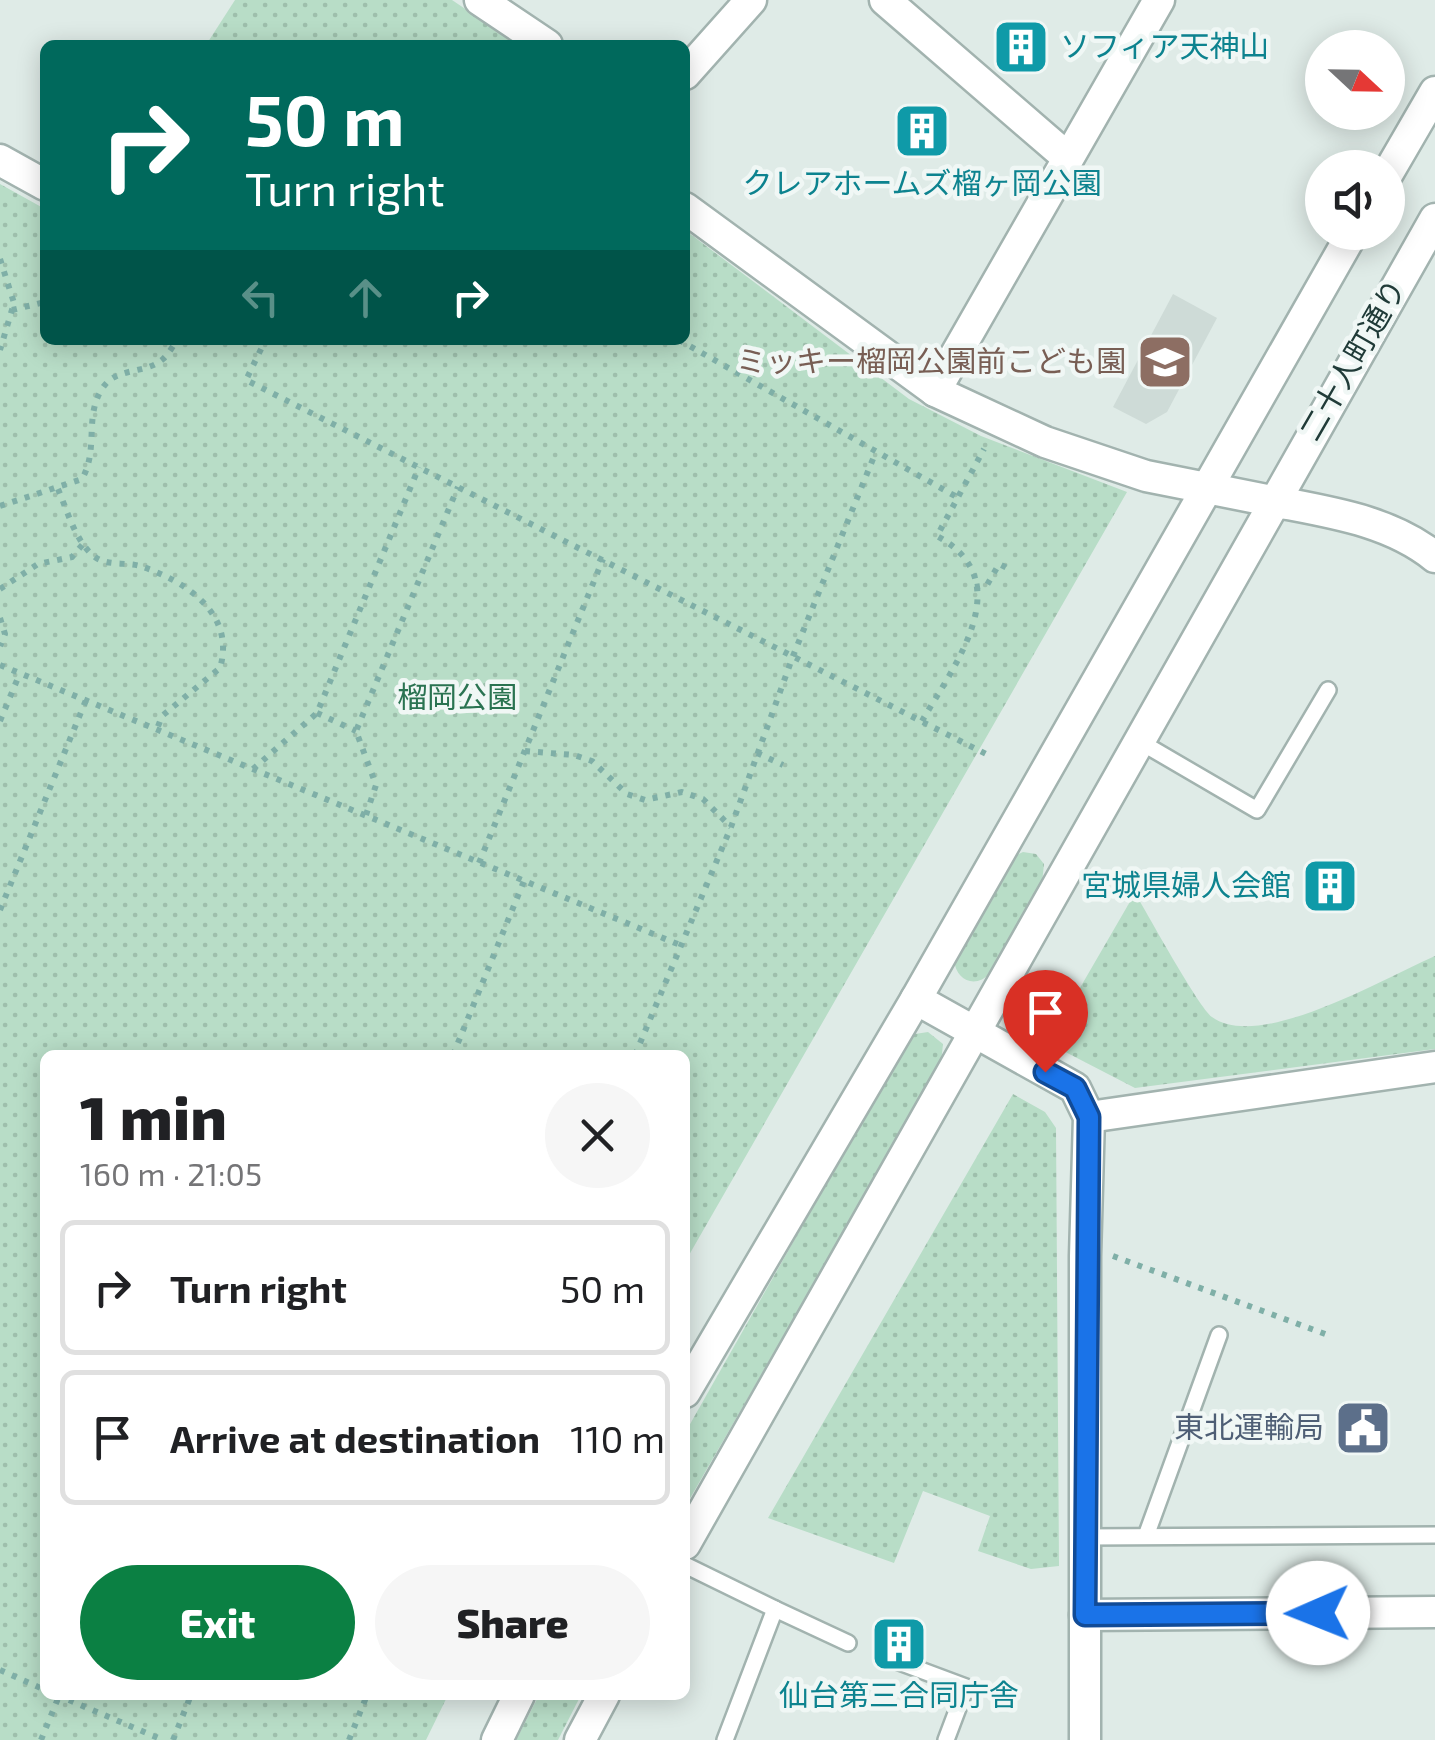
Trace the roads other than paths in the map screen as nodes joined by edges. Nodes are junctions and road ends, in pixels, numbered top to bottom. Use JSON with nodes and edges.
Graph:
{"nodes":[{"id":1,"x":480,"y":0,"type":"edge"},
{"id":2,"x":751,"y":0,"type":"edge"},
{"id":3,"x":885,"y":0,"type":"edge"},
{"id":4,"x":1159,"y":0,"type":"edge"},
{"id":5,"x":540,"y":40,"type":"edge"},
{"id":6,"x":690,"y":68,"type":"edge"},
{"id":7,"x":1435,"y":92,"type":"edge"},
{"id":8,"x":1402,"y":150,"type":"edge"},
{"id":9,"x":1068,"y":158,"type":"junction"},
{"id":10,"x":0,"y":160,"type":"edge"},
{"id":11,"x":40,"y":182,"type":"edge"},
{"id":12,"x":690,"y":212,"type":"edge"},
{"id":13,"x":1431,"y":237,"type":"edge"},
{"id":14,"x":1343,"y":250,"type":"edge"},
{"id":15,"x":935,"y":391,"type":"junction"},
{"id":16,"x":1207,"y":488,"type":"junction"},
{"id":17,"x":1272,"y":501,"type":"junction"},
{"id":18,"x":1435,"y":557,"type":"edge"},
{"id":19,"x":1328,"y":690,"type":"dead end"},
{"id":20,"x":1138,"y":740,"type":"junction"},
{"id":21,"x":916,"y":998,"type":"junction"},
{"id":22,"x":974,"y":1032,"type":"junction"},
{"id":23,"x":1435,"y":1067,"type":"edge"},
{"id":24,"x":1089,"y":1117,"type":"junction"},
{"id":25,"x":1219,"y":1335,"type":"dead end"},
{"id":26,"x":690,"y":1383,"type":"edge"},
{"id":27,"x":690,"y":1535,"type":"edge"},
{"id":28,"x":1086,"y":1536,"type":"junction"},
{"id":29,"x":1146,"y":1536,"type":"junction"},
{"id":30,"x":1435,"y":1536,"type":"edge"},
{"id":31,"x":690,"y":1567,"type":"edge"},
{"id":32,"x":775,"y":1609,"type":"junction"},
{"id":33,"x":1435,"y":1612,"type":"edge"},
{"id":34,"x":1085,"y":1615,"type":"junction"},
{"id":35,"x":848,"y":1643,"type":"dead end"},
{"id":36,"x":891,"y":1660,"type":"dead end"},
{"id":37,"x":517,"y":1700,"type":"edge"},
{"id":38,"x":601,"y":1700,"type":"edge"},
{"id":39,"x":498,"y":1740,"type":"edge"},
{"id":40,"x":580,"y":1740,"type":"edge"},
{"id":41,"x":725,"y":1740,"type":"edge"},
{"id":42,"x":946,"y":1740,"type":"edge"},
{"id":43,"x":1085,"y":1740,"type":"edge"}],
"edges":[{"from":1,"to":5,"type":"street"},
{"from":2,"to":6,"type":"street"},
{"from":3,"to":9,"type":"street"},
{"from":4,"to":9,"type":"street"},
{"from":7,"to":8,"type":"street"},
{"from":9,"to":15,"type":"street"},
{"from":10,"to":11,"type":"street"},
{"from":12,"to":15,"type":"street"},
{"from":13,"to":17,"type":"street","name":"二十人町通り"},
{"from":14,"to":16,"type":"street"},
{"from":15,"to":16,"type":"street"},
{"from":16,"to":17,"type":"street"},
{"from":16,"to":21,"type":"street"},
{"from":17,"to":18,"type":"street"},
{"from":17,"to":20,"type":"street","name":"二十人町通り"},
{"from":19,"to":20,"type":"lane"},
{"from":20,"to":22,"type":"street","name":"二十人町通り"},
{"from":21,"to":22,"type":"street"},
{"from":21,"to":26,"type":"street"},
{"from":22,"to":24,"type":"street"},
{"from":22,"to":27,"type":"street","name":"二十人町通り"},
{"from":23,"to":24,"type":"street"},
{"from":24,"to":28,"type":"street"},
{"from":25,"to":29,"type":"lane"},
{"from":28,"to":29,"type":"lane"},
{"from":28,"to":34,"type":"street"},
{"from":29,"to":30,"type":"lane"},
{"from":31,"to":32,"type":"lane"},
{"from":32,"to":35,"type":"lane"},
{"from":32,"to":41,"type":"lane"},
{"from":33,"to":34,"type":"street"},
{"from":34,"to":43,"type":"street"},
{"from":36,"to":42,"type":"lane"},
{"from":37,"to":39,"type":"street"},
{"from":38,"to":40,"type":"street"}]}
